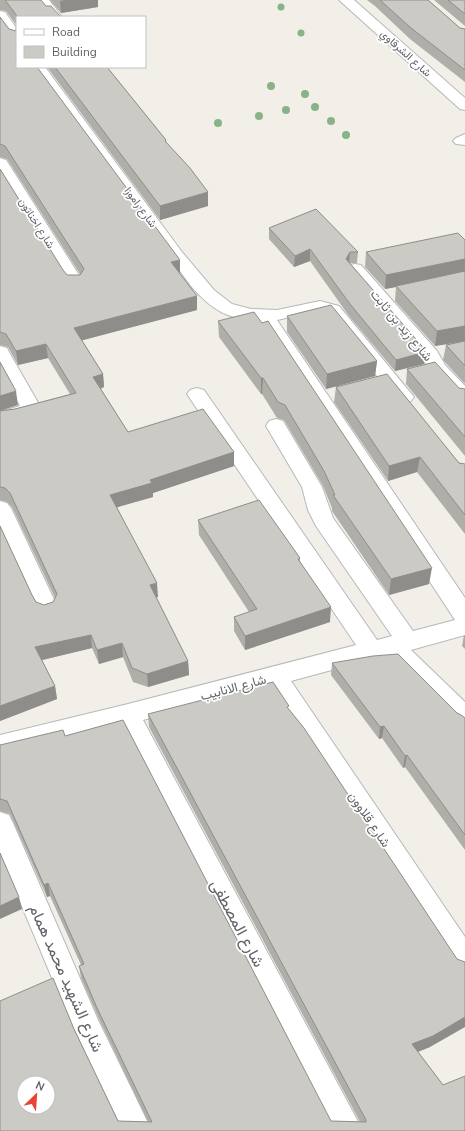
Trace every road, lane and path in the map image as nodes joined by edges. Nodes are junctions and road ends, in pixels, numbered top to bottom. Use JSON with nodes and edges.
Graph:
{"nodes":[{"id":1,"x":42,"y":0,"type":"edge"},
{"id":2,"x":346,"y":0,"type":"edge"},
{"id":3,"x":0,"y":15,"type":"edge"},
{"id":4,"x":54,"y":16,"type":"edge"},
{"id":5,"x":16,"y":37,"type":"edge"},
{"id":6,"x":39,"y":68,"type":"edge"},
{"id":7,"x":465,"y":106,"type":"edge"},
{"id":8,"x":0,"y":163,"type":"edge"},
{"id":9,"x":355,"y":269,"type":"edge"},
{"id":10,"x":75,"y":284,"type":"edge"},
{"id":11,"x":265,"y":316,"type":"junction"},
{"id":12,"x":451,"y":351,"type":"edge"},
{"id":13,"x":0,"y":352,"type":"edge"},
{"id":14,"x":433,"y":362,"type":"junction"},
{"id":15,"x":390,"y":380,"type":"junction"},
{"id":16,"x":369,"y":385,"type":"edge"},
{"id":17,"x":341,"y":392,"type":"edge"},
{"id":18,"x":197,"y":394,"type":"dead end"},
{"id":19,"x":320,"y":398,"type":"junction"},
{"id":20,"x":465,"y":398,"type":"edge"},
{"id":21,"x":415,"y":411,"type":"edge"},
{"id":22,"x":0,"y":418,"type":"edge"},
{"id":23,"x":276,"y":426,"type":"dead end"},
{"id":24,"x":0,"y":508,"type":"edge"},
{"id":25,"x":47,"y":608,"type":"edge"},
{"id":26,"x":465,"y":616,"type":"edge"},
{"id":27,"x":465,"y":626,"type":"edge"},
{"id":28,"x":391,"y":646,"type":"junction"},
{"id":29,"x":275,"y":676,"type":"junction"},
{"id":30,"x":128,"y":714,"type":"junction"},
{"id":31,"x":465,"y":717,"type":"edge"},
{"id":32,"x":0,"y":746,"type":"edge"},
{"id":33,"x":0,"y":824,"type":"edge"},
{"id":34,"x":465,"y":961,"type":"edge"},
{"id":35,"x":137,"y":1131,"type":"edge"},
{"id":36,"x":348,"y":1131,"type":"edge"}],
"edges":[{"from":1,"to":4,"type":"street"},
{"from":2,"to":7,"type":"street","name":"شارع الشرقاوي"},
{"from":3,"to":5,"type":"street"},
{"from":6,"to":11,"type":"street","name":"شارع راموزا"},
{"from":8,"to":10,"type":"street","name":"شارع اخناتون"},
{"from":9,"to":14,"type":"street","name":"شارع زيد بن ثابت"},
{"from":11,"to":15,"type":"street","name":"شارع راموزا"},
{"from":11,"to":19,"type":"street"},
{"from":12,"to":14,"type":"street"},
{"from":13,"to":22,"type":"street"},
{"from":14,"to":15,"type":"street"},
{"from":14,"to":20,"type":"street","name":"شارع زيد بن ثابت"},
{"from":15,"to":16,"type":"street"},
{"from":15,"to":21,"type":"street","name":"شارع راموزا"},
{"from":17,"to":19,"type":"street"},
{"from":18,"to":28,"type":"street"},
{"from":19,"to":26,"type":"street"},
{"from":23,"to":28,"type":"street"},
{"from":24,"to":25,"type":"street"},
{"from":27,"to":28,"type":"street","name":"شارع الانابيب"},
{"from":28,"to":29,"type":"street","name":"شارع الانابيب"},
{"from":28,"to":31,"type":"street"},
{"from":29,"to":30,"type":"street","name":"شارع الانابيب"},
{"from":29,"to":34,"type":"street","name":"شارع قلاوون"},
{"from":30,"to":32,"type":"street","name":"شارع الانابيب"},
{"from":30,"to":36,"type":"street","name":"شارع المصطفى"},
{"from":33,"to":35,"type":"street","name":"شارع الشهيد محمد همام"}]}
